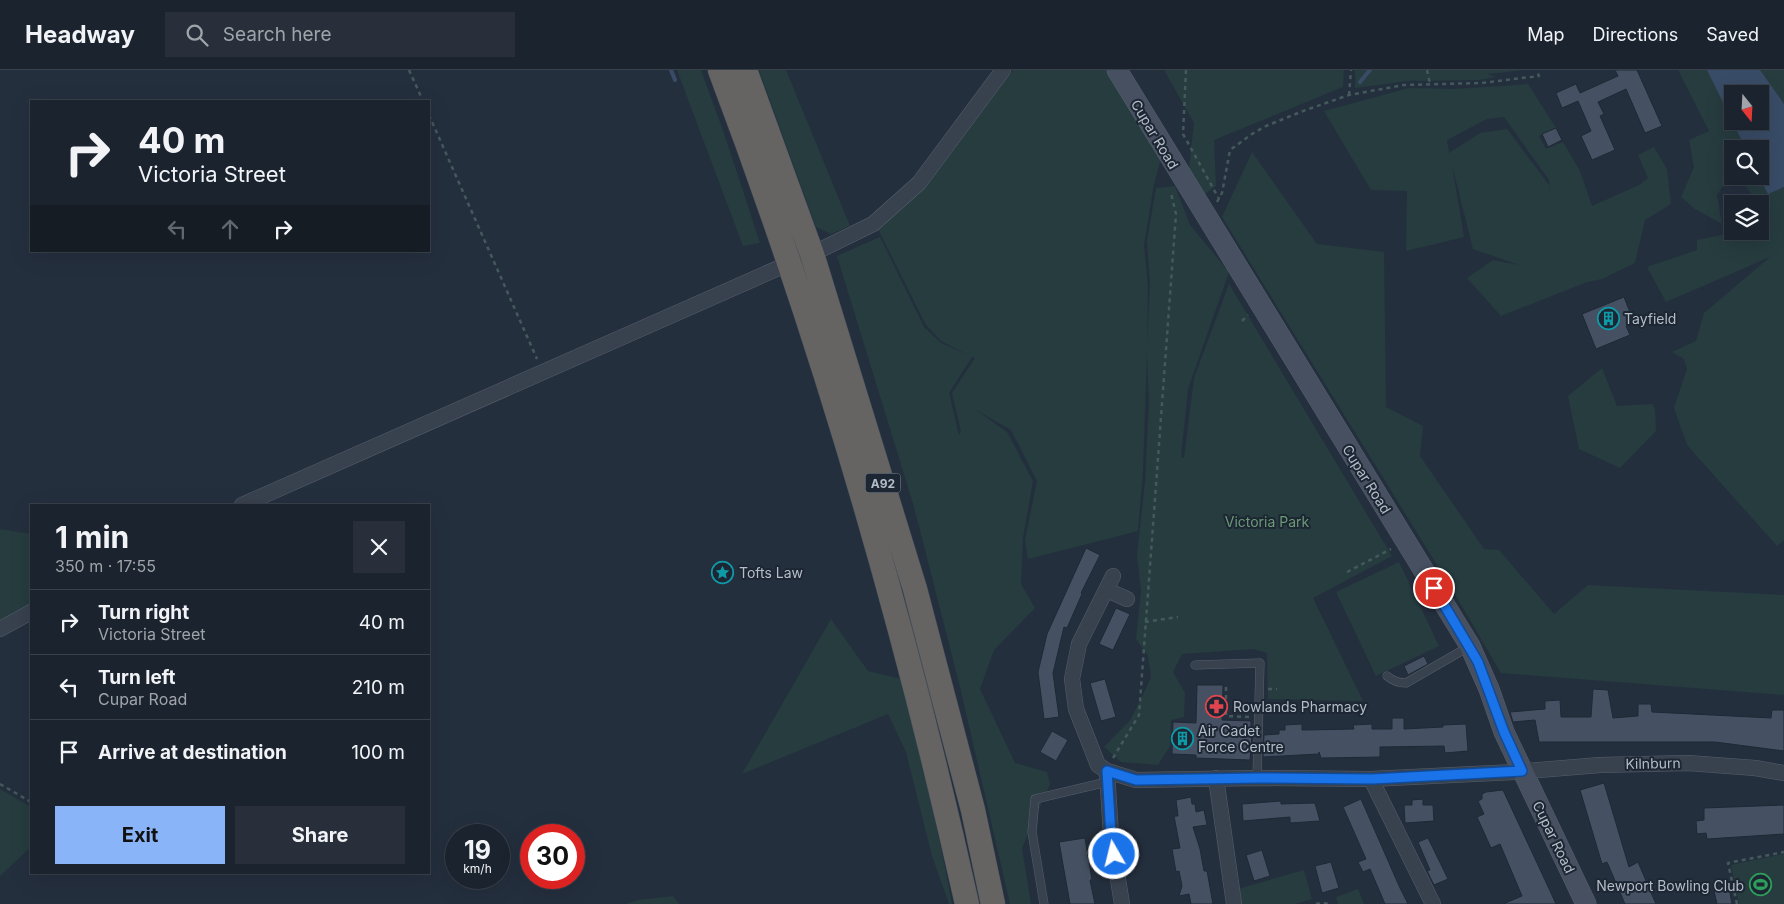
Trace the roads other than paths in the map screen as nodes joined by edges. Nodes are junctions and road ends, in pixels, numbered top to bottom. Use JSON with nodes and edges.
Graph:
{"nodes":[{"id":1,"x":720,"y":70,"type":"edge"},
{"id":2,"x":745,"y":70,"type":"edge"},
{"id":3,"x":1003,"y":70,"type":"edge"},
{"id":4,"x":1117,"y":70,"type":"edge"},
{"id":5,"x":812,"y":254,"type":"junction"},
{"id":6,"x":790,"y":263,"type":"junction"},
{"id":7,"x":244,"y":504,"type":"edge"},
{"id":8,"x":1127,"y":599,"type":"dead end"},
{"id":9,"x":30,"y":613,"type":"edge"},
{"id":10,"x":0,"y":629,"type":"edge"},
{"id":11,"x":1470,"y":646,"type":"junction"},
{"id":12,"x":1195,"y":665,"type":"dead end"},
{"id":13,"x":1387,"y":676,"type":"dead end"},
{"id":14,"x":1109,"y":771,"type":"junction"},
{"id":15,"x":1522,"y":771,"type":"junction"},
{"id":16,"x":1784,"y":773,"type":"edge"},
{"id":17,"x":1216,"y":778,"type":"junction"},
{"id":18,"x":1258,"y":778,"type":"junction"},
{"id":19,"x":1372,"y":779,"type":"junction"},
{"id":20,"x":967,"y":904,"type":"edge"},
{"id":21,"x":993,"y":904,"type":"edge"},
{"id":22,"x":1044,"y":904,"type":"edge"},
{"id":23,"x":1122,"y":904,"type":"edge"},
{"id":24,"x":1234,"y":904,"type":"edge"},
{"id":25,"x":1433,"y":904,"type":"edge"},
{"id":26,"x":1586,"y":904,"type":"edge"}],
"edges":[{"from":1,"to":6,"type":"highway","number":"A92"},
{"from":2,"to":5,"type":"highway","number":"A92"},
{"from":3,"to":5,"type":"street"},
{"from":4,"to":11,"type":"main road","name":"Cupar Road"},
{"from":5,"to":21,"type":"highway","number":"A92"},
{"from":6,"to":7,"type":"street"},
{"from":6,"to":20,"type":"highway","number":"A92"},
{"from":8,"to":14,"type":"street"},
{"from":9,"to":10,"type":"street"},
{"from":11,"to":13,"type":"lane"},
{"from":11,"to":15,"type":"main road","name":"Cupar Road"},
{"from":12,"to":18,"type":"lane"},
{"from":14,"to":17,"type":"street","name":"Kilnburn"},
{"from":14,"to":22,"type":"lane"},
{"from":14,"to":23,"type":"street"},
{"from":15,"to":16,"type":"street","name":"Kilnburn"},
{"from":15,"to":19,"type":"street","name":"Kilnburn"},
{"from":15,"to":26,"type":"main road","name":"Cupar Road"},
{"from":17,"to":18,"type":"street","name":"Kilnburn"},
{"from":17,"to":24,"type":"street"},
{"from":18,"to":19,"type":"street","name":"Kilnburn"},
{"from":19,"to":25,"type":"street"}]}
